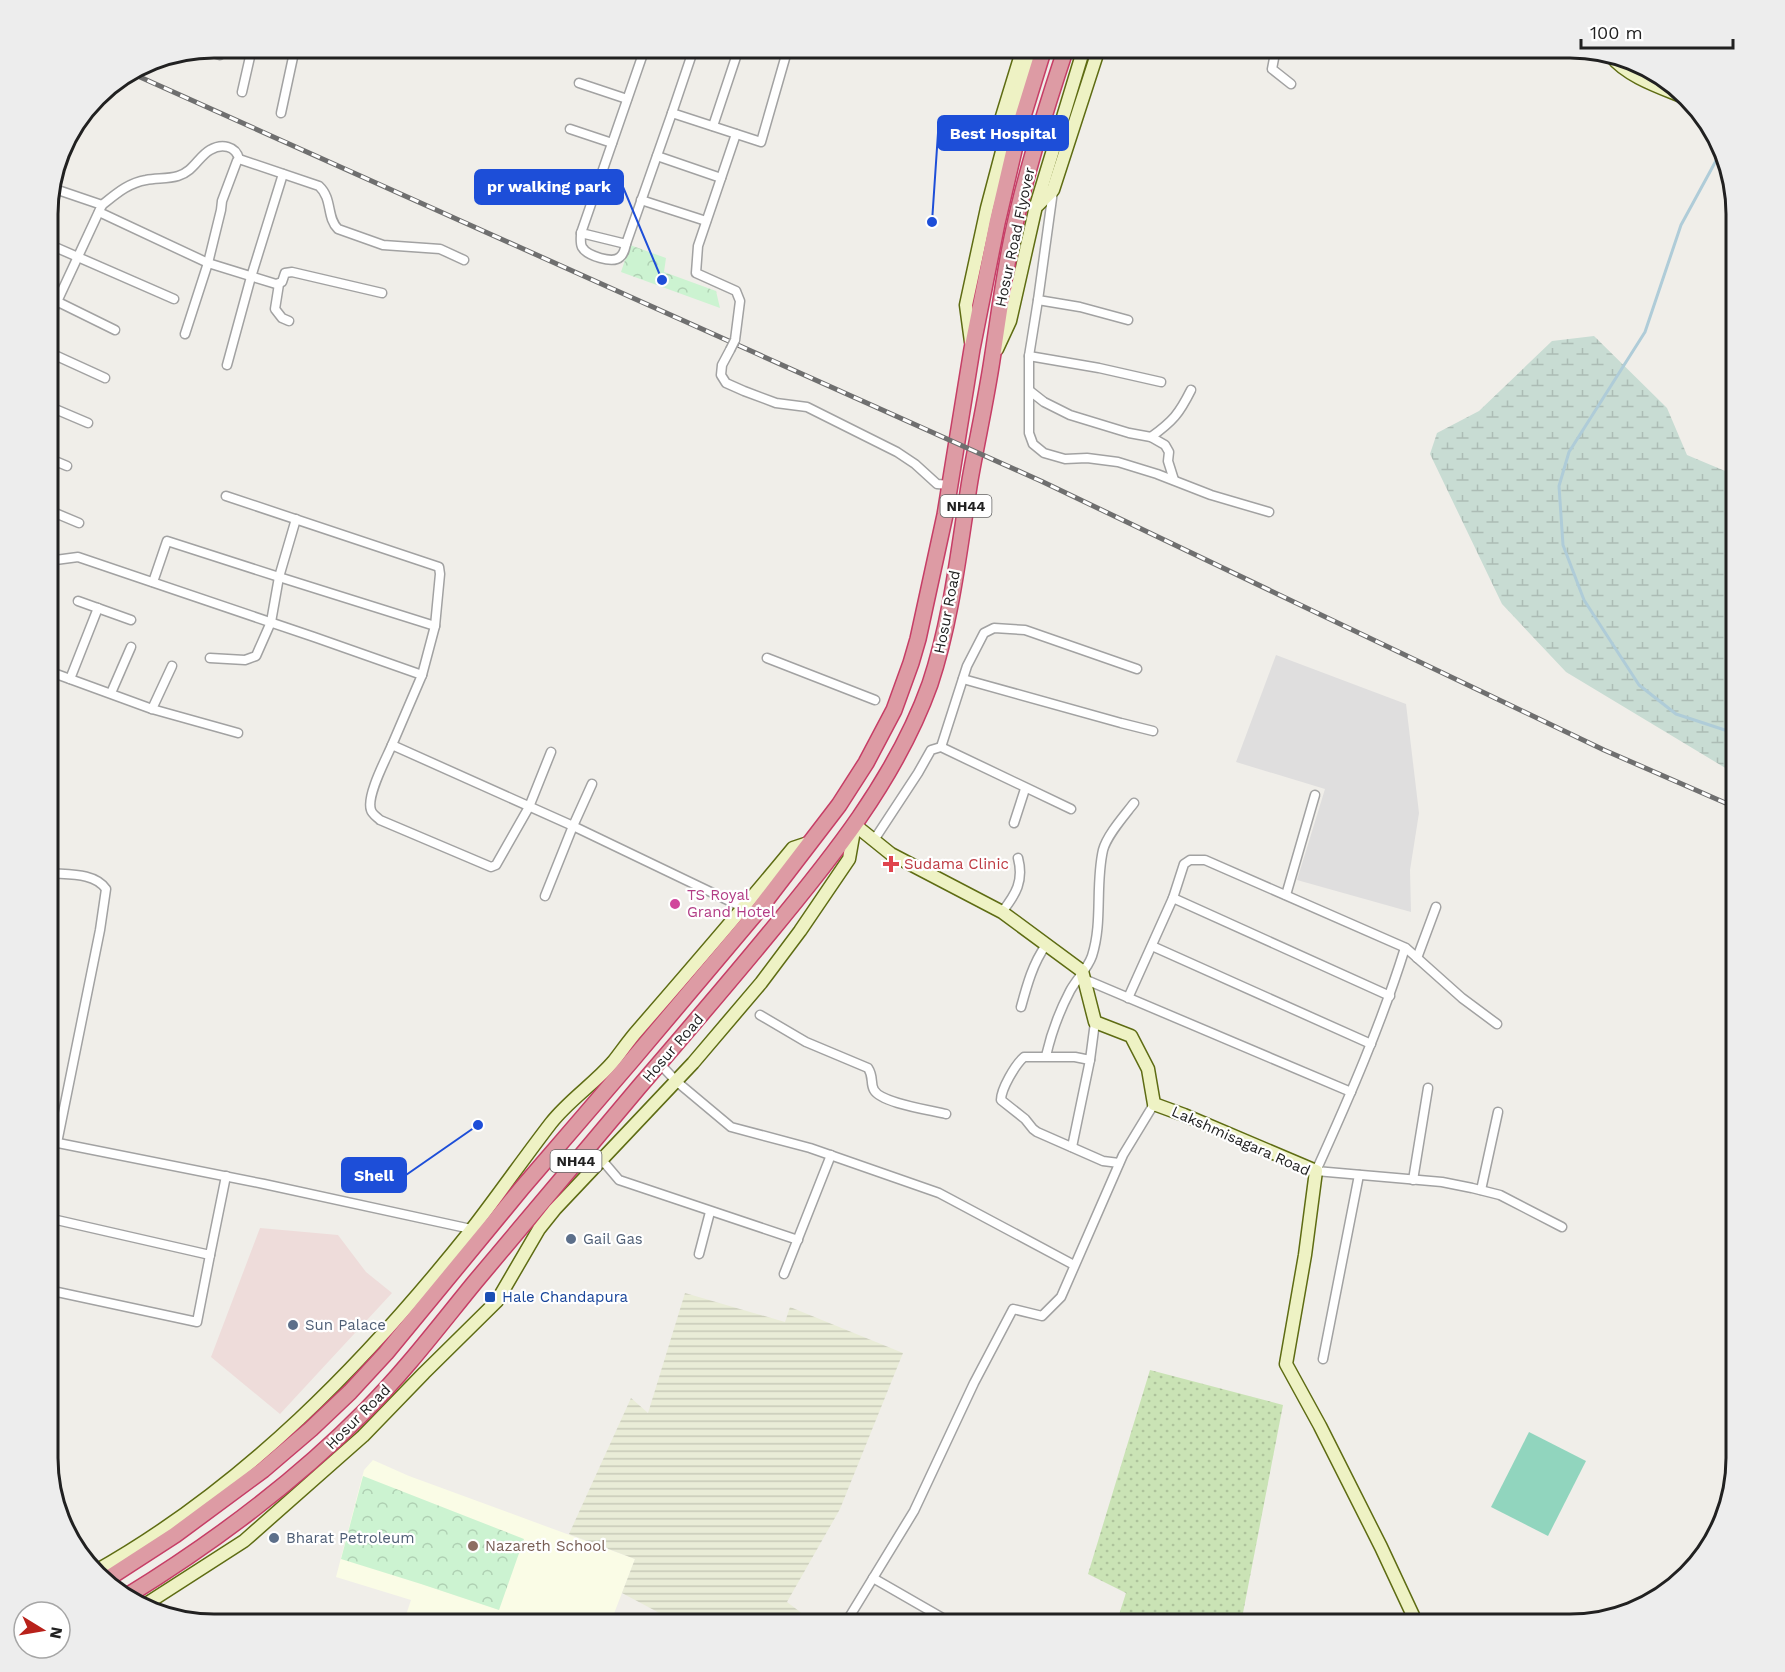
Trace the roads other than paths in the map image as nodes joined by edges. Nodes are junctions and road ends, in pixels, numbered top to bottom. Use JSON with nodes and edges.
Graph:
{"nodes":[{"id":1,"x":250,"y":58,"type":"edge"},
{"id":2,"x":293,"y":58,"type":"edge"},
{"id":3,"x":641,"y":58,"type":"edge"},
{"id":4,"x":691,"y":58,"type":"edge"},
{"id":5,"x":737,"y":58,"type":"edge"},
{"id":6,"x":785,"y":58,"type":"edge"},
{"id":7,"x":1020,"y":58,"type":"edge"},
{"id":8,"x":1030,"y":58,"type":"edge"},
{"id":9,"x":1041,"y":58,"type":"edge"},
{"id":10,"x":1063,"y":58,"type":"edge"},
{"id":11,"x":1081,"y":58,"type":"edge"},
{"id":12,"x":1096,"y":58,"type":"edge"},
{"id":13,"x":1274,"y":58,"type":"edge"},
{"id":14,"x":1622,"y":67,"type":"edge"},
{"id":15,"x":579,"y":83,"type":"dead end"},
{"id":16,"x":1291,"y":84,"type":"dead end"},
{"id":17,"x":1657,"y":85,"type":"edge"},
{"id":18,"x":242,"y":93,"type":"dead end"},
{"id":19,"x":627,"y":99,"type":"junction"},
{"id":20,"x":281,"y":113,"type":"dead end"},
{"id":21,"x":672,"y":113,"type":"junction"},
{"id":22,"x":713,"y":126,"type":"junction"},
{"id":23,"x":570,"y":129,"type":"dead end"},
{"id":24,"x":736,"y":134,"type":"junction"},
{"id":25,"x":1005,"y":139,"type":"junction"},
{"id":26,"x":612,"y":143,"type":"junction"},
{"id":27,"x":657,"y":156,"type":"junction"},
{"id":28,"x":239,"y":159,"type":"junction"},
{"id":29,"x":283,"y":174,"type":"junction"},
{"id":30,"x":721,"y":178,"type":"junction"},
{"id":31,"x":1053,"y":190,"type":"junction"},
{"id":32,"x":60,"y":192,"type":"edge"},
{"id":33,"x":641,"y":201,"type":"junction"},
{"id":34,"x":1036,"y":206,"type":"junction"},
{"id":35,"x":100,"y":208,"type":"junction"},
{"id":36,"x":706,"y":221,"type":"junction"},
{"id":37,"x":581,"y":233,"type":"junction"},
{"id":38,"x":626,"y":244,"type":"junction"},
{"id":39,"x":59,"y":248,"type":"edge"},
{"id":40,"x":79,"y":256,"type":"junction"},
{"id":41,"x":464,"y":260,"type":"dead end"},
{"id":42,"x":208,"y":262,"type":"junction"},
{"id":43,"x":251,"y":277,"type":"junction"},
{"id":44,"x":279,"y":284,"type":"junction"},
{"id":45,"x":59,"y":289,"type":"edge"},
{"id":46,"x":382,"y":293,"type":"dead end"},
{"id":47,"x":174,"y":299,"type":"dead end"},
{"id":48,"x":1038,"y":300,"type":"junction"},
{"id":49,"x":59,"y":302,"type":"edge"},
{"id":50,"x":1128,"y":320,"type":"dead end"},
{"id":51,"x":289,"y":321,"type":"dead end"},
{"id":52,"x":115,"y":330,"type":"dead end"},
{"id":53,"x":185,"y":334,"type":"dead end"},
{"id":54,"x":972,"y":349,"type":"junction"},
{"id":55,"x":1029,"y":356,"type":"junction"},
{"id":56,"x":59,"y":357,"type":"edge"},
{"id":57,"x":992,"y":359,"type":"junction"},
{"id":58,"x":228,"y":365,"type":"dead end"},
{"id":59,"x":105,"y":378,"type":"dead end"},
{"id":60,"x":1161,"y":382,"type":"dead end"},
{"id":61,"x":1191,"y":390,"type":"dead end"},
{"id":62,"x":1030,"y":391,"type":"junction"},
{"id":63,"x":59,"y":411,"type":"edge"},
{"id":64,"x":88,"y":423,"type":"dead end"},
{"id":65,"x":1151,"y":437,"type":"junction"},
{"id":66,"x":59,"y":463,"type":"edge"},
{"id":67,"x":67,"y":466,"type":"dead end"},
{"id":68,"x":1174,"y":480,"type":"junction"},
{"id":69,"x":950,"y":485,"type":"junction"},
{"id":70,"x":226,"y":496,"type":"dead end"},
{"id":71,"x":1269,"y":512,"type":"dead end"},
{"id":72,"x":59,"y":515,"type":"edge"},
{"id":73,"x":296,"y":519,"type":"junction"},
{"id":74,"x":78,"y":523,"type":"dead end"},
{"id":75,"x":59,"y":560,"type":"edge"},
{"id":76,"x":279,"y":578,"type":"junction"},
{"id":77,"x":153,"y":582,"type":"junction"},
{"id":78,"x":78,"y":602,"type":"dead end"},
{"id":79,"x":98,"y":609,"type":"junction"},
{"id":80,"x":131,"y":620,"type":"dead end"},
{"id":81,"x":271,"y":622,"type":"junction"},
{"id":82,"x":435,"y":626,"type":"junction"},
{"id":83,"x":131,"y":647,"type":"dead end"},
{"id":84,"x":210,"y":658,"type":"dead end"},
{"id":85,"x":767,"y":658,"type":"dead end"},
{"id":86,"x":172,"y":666,"type":"dead end"},
{"id":87,"x":1137,"y":669,"type":"dead end"},
{"id":88,"x":59,"y":675,"type":"edge"},
{"id":89,"x":422,"y":675,"type":"junction"},
{"id":90,"x":70,"y":679,"type":"junction"},
{"id":91,"x":963,"y":679,"type":"junction"},
{"id":92,"x":111,"y":693,"type":"junction"},
{"id":93,"x":875,"y":700,"type":"dead end"},
{"id":94,"x":152,"y":709,"type":"junction"},
{"id":95,"x":1153,"y":731,"type":"dead end"},
{"id":96,"x":238,"y":733,"type":"dead end"},
{"id":97,"x":392,"y":745,"type":"junction"},
{"id":98,"x":941,"y":747,"type":"junction"},
{"id":99,"x":551,"y":752,"type":"dead end"},
{"id":100,"x":592,"y":784,"type":"dead end"},
{"id":101,"x":1025,"y":789,"type":"junction"},
{"id":102,"x":1315,"y":795,"type":"dead end"},
{"id":103,"x":1134,"y":804,"type":"dead end"},
{"id":104,"x":529,"y":807,"type":"junction"},
{"id":105,"x":1071,"y":809,"type":"dead end"},
{"id":106,"x":1014,"y":823,"type":"dead end"},
{"id":107,"x":855,"y":825,"type":"junction"},
{"id":108,"x":573,"y":826,"type":"junction"},
{"id":109,"x":874,"y":840,"type":"junction"},
{"id":110,"x":813,"y":841,"type":"junction"},
{"id":111,"x":1018,"y":858,"type":"dead end"},
{"id":112,"x":59,"y":874,"type":"edge"},
{"id":113,"x":1286,"y":895,"type":"junction"},
{"id":114,"x":545,"y":896,"type":"dead end"},
{"id":115,"x":1173,"y":898,"type":"junction"},
{"id":116,"x":1436,"y":907,"type":"dead end"},
{"id":117,"x":744,"y":908,"type":"junction"},
{"id":118,"x":1002,"y":912,"type":"junction"},
{"id":119,"x":1046,"y":945,"type":"junction"},
{"id":120,"x":1152,"y":946,"type":"junction"},
{"id":121,"x":1405,"y":948,"type":"junction"},
{"id":122,"x":1418,"y":958,"type":"junction"},
{"id":123,"x":1083,"y":975,"type":"junction"},
{"id":124,"x":1390,"y":996,"type":"junction"},
{"id":125,"x":1128,"y":998,"type":"junction"},
{"id":126,"x":1021,"y":1007,"type":"dead end"},
{"id":127,"x":760,"y":1015,"type":"dead end"},
{"id":128,"x":1095,"y":1022,"type":"junction"},
{"id":129,"x":1497,"y":1024,"type":"dead end"},
{"id":130,"x":1371,"y":1044,"type":"junction"},
{"id":131,"x":1046,"y":1056,"type":"junction"},
{"id":132,"x":1090,"y":1060,"type":"junction"},
{"id":133,"x":660,"y":1064,"type":"junction"},
{"id":134,"x":676,"y":1081,"type":"junction"},
{"id":135,"x":1428,"y":1088,"type":"dead end"},
{"id":136,"x":1351,"y":1092,"type":"junction"},
{"id":137,"x":1154,"y":1104,"type":"junction"},
{"id":138,"x":1498,"y":1112,"type":"dead end"},
{"id":139,"x":946,"y":1114,"type":"dead end"},
{"id":140,"x":59,"y":1115,"type":"edge"},
{"id":141,"x":59,"y":1143,"type":"edge"},
{"id":142,"x":1072,"y":1147,"type":"junction"},
{"id":143,"x":588,"y":1148,"type":"junction"},
{"id":144,"x":831,"y":1155,"type":"junction"},
{"id":145,"x":602,"y":1160,"type":"junction"},
{"id":146,"x":1119,"y":1163,"type":"junction"},
{"id":147,"x":1316,"y":1171,"type":"junction"},
{"id":148,"x":1359,"y":1175,"type":"junction"},
{"id":149,"x":226,"y":1176,"type":"junction"},
{"id":150,"x":1413,"y":1180,"type":"junction"},
{"id":151,"x":1481,"y":1190,"type":"junction"},
{"id":152,"x":710,"y":1212,"type":"junction"},
{"id":153,"x":59,"y":1221,"type":"edge"},
{"id":154,"x":1562,"y":1227,"type":"dead end"},
{"id":155,"x":471,"y":1229,"type":"junction"},
{"id":156,"x":798,"y":1240,"type":"junction"},
{"id":157,"x":699,"y":1254,"type":"dead end"},
{"id":158,"x":210,"y":1255,"type":"junction"},
{"id":159,"x":1074,"y":1265,"type":"junction"},
{"id":160,"x":784,"y":1274,"type":"dead end"},
{"id":161,"x":59,"y":1292,"type":"edge"},
{"id":162,"x":1323,"y":1359,"type":"dead end"},
{"id":163,"x":103,"y":1567,"type":"edge"},
{"id":164,"x":112,"y":1576,"type":"edge"},
{"id":165,"x":873,"y":1578,"type":"junction"},
{"id":166,"x":134,"y":1591,"type":"edge"},
{"id":167,"x":151,"y":1601,"type":"edge"},
{"id":168,"x":851,"y":1614,"type":"edge"},
{"id":169,"x":936,"y":1614,"type":"edge"},
{"id":170,"x":1412,"y":1614,"type":"edge"}],
"edges":[{"from":1,"to":18,"type":"street"},
{"from":2,"to":20,"type":"street"},
{"from":3,"to":19,"type":"street"},
{"from":4,"to":21,"type":"street"},
{"from":5,"to":22,"type":"street"},
{"from":6,"to":24,"type":"street"},
{"from":7,"to":25,"type":"street"},
{"from":8,"to":25,"type":"street"},
{"from":9,"to":54,"type":"highway","name":"Hosur Road Flyover","number":"NH44"},
{"from":10,"to":57,"type":"highway","name":"Hosur Road Flyover","number":"NH44"},
{"from":11,"to":34,"type":"street"},
{"from":12,"to":31,"type":"street"},
{"from":13,"to":16,"type":"street"},
{"from":14,"to":17,"type":"street"},
{"from":15,"to":19,"type":"street"},
{"from":19,"to":26,"type":"street"},
{"from":21,"to":22,"type":"street"},
{"from":21,"to":27,"type":"street"},
{"from":22,"to":24,"type":"street"},
{"from":23,"to":26,"type":"street"},
{"from":24,"to":30,"type":"street"},
{"from":25,"to":54,"type":"street"},
{"from":26,"to":37,"type":"street"},
{"from":27,"to":30,"type":"street"},
{"from":27,"to":33,"type":"street"},
{"from":28,"to":29,"type":"street"},
{"from":28,"to":35,"type":"street"},
{"from":28,"to":42,"type":"street"},
{"from":29,"to":41,"type":"street"},
{"from":29,"to":43,"type":"street"},
{"from":30,"to":36,"type":"street"},
{"from":31,"to":34,"type":"street"},
{"from":31,"to":48,"type":"street"},
{"from":32,"to":35,"type":"street"},
{"from":33,"to":36,"type":"street"},
{"from":33,"to":38,"type":"street"},
{"from":34,"to":57,"type":"street"},
{"from":35,"to":40,"type":"street"},
{"from":35,"to":42,"type":"street"},
{"from":36,"to":69,"type":"street","bridge":true},
{"from":37,"to":38,"type":"street"},
{"from":37,"to":38,"type":"street"},
{"from":39,"to":40,"type":"street"},
{"from":40,"to":45,"type":"street"},
{"from":40,"to":47,"type":"street"},
{"from":42,"to":43,"type":"street"},
{"from":42,"to":53,"type":"street"},
{"from":43,"to":44,"type":"street"},
{"from":43,"to":58,"type":"street"},
{"from":44,"to":46,"type":"street"},
{"from":44,"to":51,"type":"street"},
{"from":48,"to":50,"type":"street"},
{"from":48,"to":55,"type":"street"},
{"from":49,"to":52,"type":"street"},
{"from":54,"to":69,"type":"highway","name":"Hosur Road","number":"NH44"},
{"from":55,"to":60,"type":"street"},
{"from":55,"to":62,"type":"street"},
{"from":56,"to":59,"type":"street"},
{"from":57,"to":107,"type":"highway","name":"Hosur Road","number":"NH44"},
{"from":61,"to":65,"type":"street"},
{"from":62,"to":65,"type":"street"},
{"from":62,"to":68,"type":"street"},
{"from":63,"to":64,"type":"street"},
{"from":65,"to":68,"type":"street"},
{"from":66,"to":67,"type":"street"},
{"from":68,"to":71,"type":"street"},
{"from":69,"to":110,"type":"highway","name":"Hosur Road","number":"NH44"},
{"from":70,"to":73,"type":"street"},
{"from":72,"to":74,"type":"street"},
{"from":73,"to":76,"type":"street"},
{"from":73,"to":82,"type":"street"},
{"from":75,"to":77,"type":"street"},
{"from":76,"to":77,"type":"street"},
{"from":76,"to":81,"type":"street"},
{"from":76,"to":82,"type":"street"},
{"from":77,"to":81,"type":"street"},
{"from":78,"to":79,"type":"street"},
{"from":79,"to":80,"type":"street"},
{"from":79,"to":90,"type":"street"},
{"from":81,"to":84,"type":"street"},
{"from":81,"to":89,"type":"street"},
{"from":82,"to":89,"type":"street"},
{"from":83,"to":92,"type":"street"},
{"from":85,"to":93,"type":"street"},
{"from":86,"to":94,"type":"street"},
{"from":87,"to":91,"type":"street"},
{"from":88,"to":90,"type":"street"},
{"from":89,"to":97,"type":"street"},
{"from":90,"to":92,"type":"street"},
{"from":91,"to":95,"type":"street"},
{"from":91,"to":98,"type":"street"},
{"from":92,"to":94,"type":"street"},
{"from":94,"to":96,"type":"street"},
{"from":97,"to":104,"type":"street"},
{"from":97,"to":104,"type":"street"},
{"from":98,"to":101,"type":"street"},
{"from":98,"to":109,"type":"street"},
{"from":99,"to":104,"type":"street"},
{"from":100,"to":108,"type":"street"},
{"from":101,"to":105,"type":"street"},
{"from":101,"to":106,"type":"street"},
{"from":102,"to":113,"type":"street"},
{"from":103,"to":123,"type":"street"},
{"from":104,"to":108,"type":"street"},
{"from":107,"to":109,"type":"street"},
{"from":107,"to":133,"type":"highway","name":"Hosur Road","number":"NH44"},
{"from":107,"to":134,"type":"street"},
{"from":108,"to":114,"type":"street"},
{"from":108,"to":117,"type":"street"},
{"from":109,"to":118,"type":"street"},
{"from":110,"to":117,"type":"street"},
{"from":110,"to":164,"type":"highway","name":"Hosur Road","number":"NH44"},
{"from":111,"to":118,"type":"street"},
{"from":112,"to":140,"type":"street"},
{"from":113,"to":115,"type":"street"},
{"from":113,"to":121,"type":"street"},
{"from":115,"to":120,"type":"street"},
{"from":115,"to":124,"type":"street"},
{"from":116,"to":122,"type":"street"},
{"from":117,"to":155,"type":"street"},
{"from":118,"to":119,"type":"street"},
{"from":119,"to":123,"type":"street"},
{"from":119,"to":126,"type":"street"},
{"from":120,"to":125,"type":"street"},
{"from":120,"to":130,"type":"street"},
{"from":121,"to":122,"type":"street"},
{"from":121,"to":124,"type":"street"},
{"from":122,"to":129,"type":"street"},
{"from":123,"to":125,"type":"street"},
{"from":123,"to":128,"type":"street"},
{"from":123,"to":131,"type":"street"},
{"from":124,"to":130,"type":"street"},
{"from":125,"to":136,"type":"street"},
{"from":127,"to":139,"type":"street"},
{"from":128,"to":132,"type":"street"},
{"from":128,"to":137,"type":"street","name":"Lakshmisagara Road"},
{"from":130,"to":136,"type":"street"},
{"from":131,"to":132,"type":"street"},
{"from":131,"to":142,"type":"street"},
{"from":132,"to":142,"type":"street"},
{"from":133,"to":134,"type":"street"},
{"from":133,"to":143,"type":"highway","name":"Hosur Road","number":"NH44"},
{"from":134,"to":144,"type":"street"},
{"from":134,"to":145,"type":"street"},
{"from":135,"to":150,"type":"street"},
{"from":136,"to":147,"type":"street"},
{"from":137,"to":146,"type":"street"},
{"from":137,"to":147,"type":"street","name":"Lakshmisagara Road"},
{"from":138,"to":151,"type":"street"},
{"from":141,"to":149,"type":"street"},
{"from":142,"to":146,"type":"street"},
{"from":143,"to":145,"type":"street"},
{"from":143,"to":166,"type":"highway","name":"Hosur Road","number":"NH44"},
{"from":144,"to":156,"type":"street"},
{"from":144,"to":159,"type":"street"},
{"from":145,"to":152,"type":"street"},
{"from":145,"to":167,"type":"street"},
{"from":146,"to":159,"type":"street"},
{"from":147,"to":148,"type":"street"},
{"from":147,"to":170,"type":"street","name":"Lakshmisagara Road"},
{"from":148,"to":150,"type":"street"},
{"from":148,"to":162,"type":"street"},
{"from":149,"to":155,"type":"street"},
{"from":149,"to":158,"type":"street"},
{"from":150,"to":151,"type":"street"},
{"from":151,"to":154,"type":"street"},
{"from":152,"to":156,"type":"street"},
{"from":152,"to":157,"type":"street"},
{"from":153,"to":158,"type":"street"},
{"from":155,"to":163,"type":"street"},
{"from":156,"to":160,"type":"street"},
{"from":158,"to":161,"type":"street"},
{"from":159,"to":165,"type":"street"},
{"from":165,"to":168,"type":"street"},
{"from":165,"to":169,"type":"street"}]}
